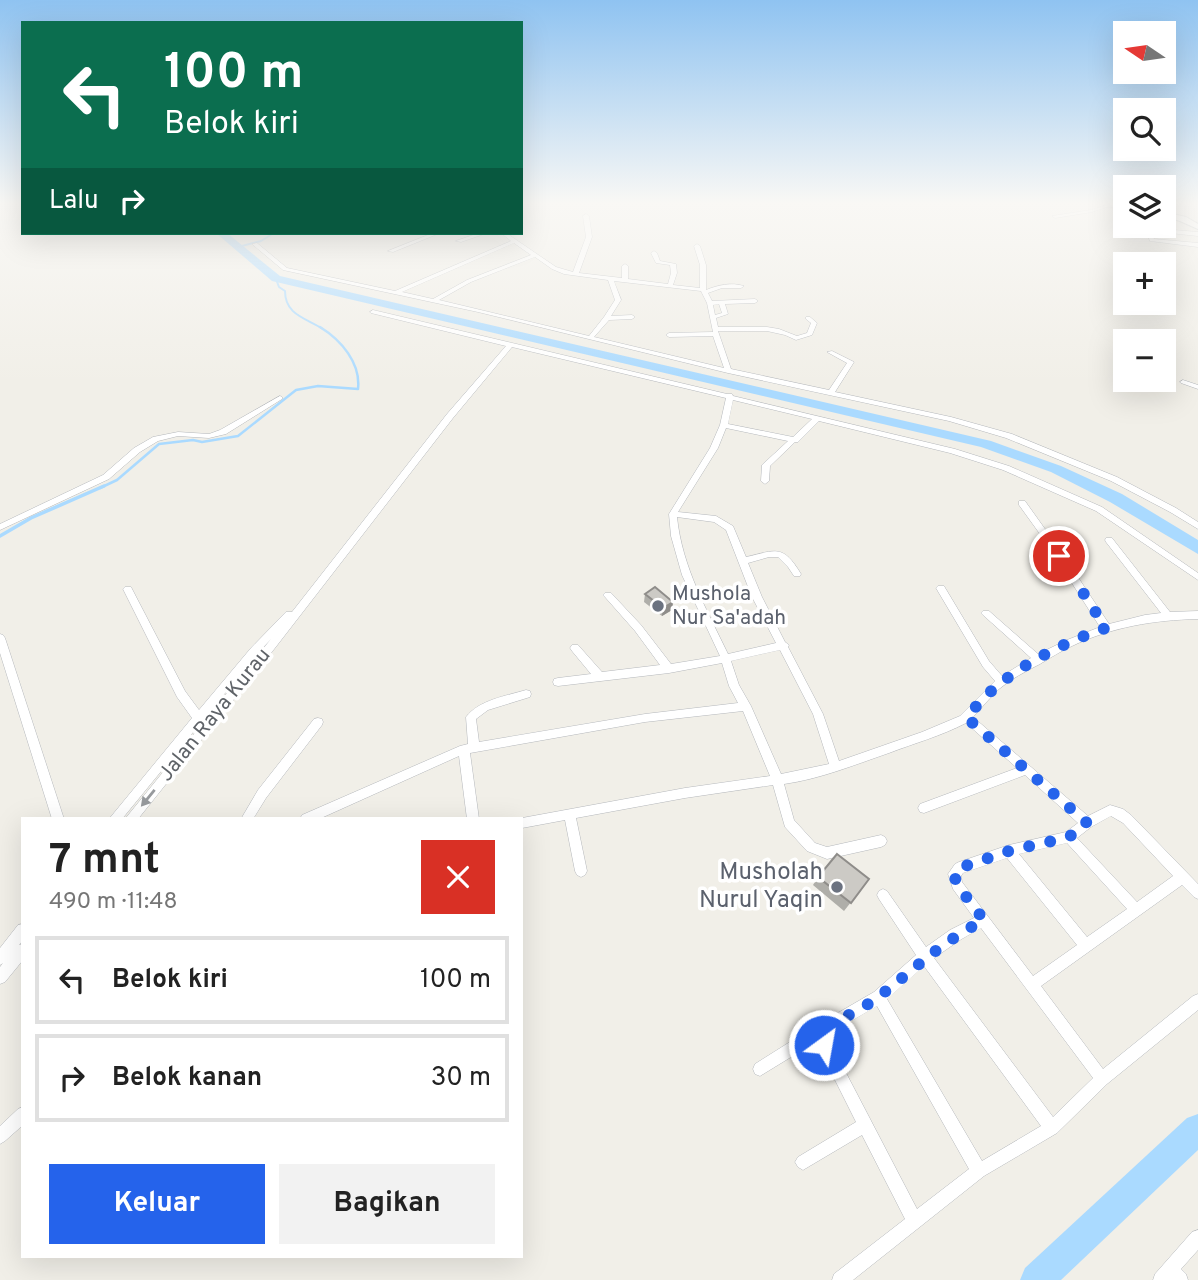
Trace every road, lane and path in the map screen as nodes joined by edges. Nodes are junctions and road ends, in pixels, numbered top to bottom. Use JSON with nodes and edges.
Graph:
{"nodes":[{"id":1,"x":279,"y":264,"type":"edge"},
{"id":2,"x":463,"y":264,"type":"edge"},
{"id":3,"x":513,"y":264,"type":"edge"},
{"id":4,"x":548,"y":264,"type":"edge"},
{"id":5,"x":579,"y":264,"type":"edge"},
{"id":6,"x":671,"y":264,"type":"edge"},
{"id":7,"x":703,"y":264,"type":"edge"},
{"id":8,"x":625,"y":266,"type":"dead end"},
{"id":9,"x":575,"y":275,"type":"junction"},
{"id":10,"x":610,"y":278,"type":"junction"},
{"id":11,"x":625,"y":280,"type":"junction"},
{"id":12,"x":670,"y":285,"type":"junction"},
{"id":13,"x":740,"y":286,"type":"dead end"},
{"id":14,"x":704,"y":291,"type":"junction"},
{"id":15,"x":395,"y":293,"type":"junction"},
{"id":16,"x":433,"y":301,"type":"junction"},
{"id":17,"x":755,"y":301,"type":"dead end"},
{"id":18,"x":710,"y":303,"type":"junction"},
{"id":19,"x":722,"y":303,"type":"junction"},
{"id":20,"x":373,"y":312,"type":"dead end"},
{"id":21,"x":632,"y":317,"type":"dead end"},
{"id":22,"x":713,"y":317,"type":"junction"},
{"id":23,"x":808,"y":317,"type":"dead end"},
{"id":24,"x":607,"y":318,"type":"junction"},
{"id":25,"x":716,"y":331,"type":"junction"},
{"id":26,"x":669,"y":335,"type":"dead end"},
{"id":27,"x":590,"y":338,"type":"junction"},
{"id":28,"x":509,"y":346,"type":"junction"},
{"id":29,"x":830,"y":352,"type":"dead end"},
{"id":30,"x":728,"y":371,"type":"junction"},
{"id":31,"x":1183,"y":382,"type":"dead end"},
{"id":32,"x":1198,"y":387,"type":"edge"},
{"id":33,"x":831,"y":393,"type":"junction"},
{"id":34,"x":730,"y":397,"type":"junction"},
{"id":35,"x":280,"y":398,"type":"dead end"},
{"id":36,"x":817,"y":418,"type":"junction"},
{"id":37,"x":724,"y":425,"type":"junction"},
{"id":38,"x":793,"y":440,"type":"junction"},
{"id":39,"x":765,"y":481,"type":"dead end"},
{"id":40,"x":1022,"y":503,"type":"dead end"},
{"id":41,"x":673,"y":514,"type":"junction"},
{"id":42,"x":0,"y":527,"type":"edge"},
{"id":43,"x":1198,"y":527,"type":"edge"},
{"id":44,"x":1072,"y":537,"type":"dead end"},
{"id":45,"x":1048,"y":539,"type":"junction"},
{"id":46,"x":1109,"y":540,"type":"dead end"},
{"id":47,"x":744,"y":561,"type":"junction"},
{"id":48,"x":797,"y":573,"type":"dead end"},
{"id":49,"x":1198,"y":577,"type":"edge"},
{"id":50,"x":940,"y":588,"type":"dead end"},
{"id":51,"x":128,"y":589,"type":"dead end"},
{"id":52,"x":608,"y":595,"type":"dead end"},
{"id":53,"x":297,"y":610,"type":"junction"},
{"id":54,"x":986,"y":613,"type":"dead end"},
{"id":55,"x":1167,"y":614,"type":"junction"},
{"id":56,"x":1198,"y":615,"type":"edge"},
{"id":57,"x":1106,"y":628,"type":"junction"},
{"id":58,"x":0,"y":638,"type":"edge"},
{"id":59,"x":784,"y":645,"type":"junction"},
{"id":60,"x":575,"y":648,"type":"dead end"},
{"id":61,"x":726,"y":659,"type":"junction"},
{"id":62,"x":1040,"y":660,"type":"junction"},
{"id":63,"x":669,"y":669,"type":"junction"},
{"id":64,"x":600,"y":677,"type":"junction"},
{"id":65,"x":558,"y":682,"type":"dead end"},
{"id":66,"x":1001,"y":682,"type":"junction"},
{"id":67,"x":526,"y":694,"type":"dead end"},
{"id":68,"x":746,"y":706,"type":"junction"},
{"id":69,"x":198,"y":718,"type":"junction"},
{"id":70,"x":967,"y":718,"type":"junction"},
{"id":71,"x":318,"y":722,"type":"dead end"},
{"id":72,"x":469,"y":748,"type":"junction"},
{"id":73,"x":835,"y":765,"type":"junction"},
{"id":74,"x":1026,"y":770,"type":"junction"},
{"id":75,"x":777,"y":779,"type":"junction"},
{"id":76,"x":924,"y":808,"type":"dead end"},
{"id":77,"x":569,"y":814,"type":"junction"},
{"id":78,"x":57,"y":817,"type":"edge"},
{"id":79,"x":117,"y":817,"type":"edge"},
{"id":80,"x":133,"y":817,"type":"edge"},
{"id":81,"x":248,"y":817,"type":"edge"},
{"id":82,"x":310,"y":817,"type":"edge"},
{"id":83,"x":473,"y":817,"type":"edge"},
{"id":84,"x":523,"y":823,"type":"edge"},
{"id":85,"x":1087,"y":823,"type":"junction"},
{"id":86,"x":1069,"y":837,"type":"junction"},
{"id":87,"x":881,"y":841,"type":"dead end"},
{"id":88,"x":1009,"y":851,"type":"junction"},
{"id":89,"x":581,"y":871,"type":"dead end"},
{"id":90,"x":1182,"y":877,"type":"junction"},
{"id":91,"x":1198,"y":893,"type":"edge"},
{"id":92,"x":883,"y":895,"type":"dead end"},
{"id":93,"x":1136,"y":910,"type":"junction"},
{"id":94,"x":984,"y":920,"type":"junction"},
{"id":95,"x":21,"y":932,"type":"edge"},
{"id":96,"x":1086,"y":946,"type":"junction"},
{"id":97,"x":21,"y":952,"type":"edge"},
{"id":98,"x":925,"y":956,"type":"junction"},
{"id":99,"x":0,"y":958,"type":"edge"},
{"id":100,"x":0,"y":977,"type":"edge"},
{"id":101,"x":1033,"y":985,"type":"junction"},
{"id":102,"x":879,"y":997,"type":"junction"},
{"id":103,"x":1198,"y":1001,"type":"edge"},
{"id":104,"x":823,"y":1036,"type":"junction"},
{"id":105,"x":760,"y":1069,"type":"dead end"},
{"id":106,"x":1102,"y":1079,"type":"junction"},
{"id":107,"x":21,"y":1116,"type":"edge"},
{"id":108,"x":865,"y":1125,"type":"junction"},
{"id":109,"x":1052,"y":1128,"type":"junction"},
{"id":110,"x":0,"y":1136,"type":"edge"},
{"id":111,"x":803,"y":1162,"type":"dead end"},
{"id":112,"x":979,"y":1171,"type":"junction"},
{"id":113,"x":915,"y":1221,"type":"junction"},
{"id":114,"x":1198,"y":1238,"type":"edge"},
{"id":115,"x":1170,"y":1277,"type":"edge"},
{"id":116,"x":840,"y":1280,"type":"edge"}],
"edges":[{"from":1,"to":15,"type":"street"},
{"from":2,"to":15,"type":"street"},
{"from":3,"to":16,"type":"street"},
{"from":4,"to":9,"type":"street"},
{"from":5,"to":9,"type":"street"},
{"from":6,"to":12,"type":"street"},
{"from":7,"to":14,"type":"street"},
{"from":8,"to":11,"type":"street"},
{"from":9,"to":10,"type":"street"},
{"from":10,"to":11,"type":"street"},
{"from":10,"to":24,"type":"street"},
{"from":11,"to":12,"type":"street"},
{"from":12,"to":14,"type":"street"},
{"from":13,"to":14,"type":"street"},
{"from":14,"to":18,"type":"street"},
{"from":15,"to":16,"type":"street"},
{"from":16,"to":27,"type":"street"},
{"from":17,"to":19,"type":"street"},
{"from":18,"to":19,"type":"street"},
{"from":18,"to":22,"type":"street"},
{"from":19,"to":22,"type":"street"},
{"from":20,"to":28,"type":"street"},
{"from":21,"to":24,"type":"street"},
{"from":22,"to":25,"type":"street"},
{"from":23,"to":25,"type":"street"},
{"from":24,"to":27,"type":"street"},
{"from":25,"to":26,"type":"street"},
{"from":25,"to":30,"type":"street"},
{"from":27,"to":30,"type":"street"},
{"from":28,"to":34,"type":"street"},
{"from":28,"to":53,"type":"street"},
{"from":29,"to":33,"type":"street"},
{"from":30,"to":33,"type":"street"},
{"from":31,"to":32,"type":"street"},
{"from":33,"to":43,"type":"street"},
{"from":34,"to":36,"type":"street"},
{"from":34,"to":37,"type":"street"},
{"from":35,"to":42,"type":"street"},
{"from":36,"to":38,"type":"street"},
{"from":36,"to":49,"type":"street"},
{"from":37,"to":38,"type":"street"},
{"from":37,"to":41,"type":"street"},
{"from":38,"to":39,"type":"street"},
{"from":40,"to":45,"type":"street"},
{"from":41,"to":47,"type":"street"},
{"from":41,"to":61,"type":"street"},
{"from":44,"to":45,"type":"street"},
{"from":45,"to":57,"type":"street"},
{"from":46,"to":55,"type":"street"},
{"from":47,"to":48,"type":"street"},
{"from":47,"to":59,"type":"street"},
{"from":50,"to":66,"type":"street"},
{"from":51,"to":69,"type":"street"},
{"from":52,"to":63,"type":"street"},
{"from":53,"to":69,"type":"street"},
{"from":53,"to":80,"type":"street","name":"Jalan Raya Kurau","one_way":true},
{"from":54,"to":62,"type":"street"},
{"from":55,"to":56,"type":"street"},
{"from":55,"to":57,"type":"street"},
{"from":57,"to":62,"type":"street"},
{"from":58,"to":78,"type":"street"},
{"from":59,"to":61,"type":"street"},
{"from":59,"to":73,"type":"street"},
{"from":60,"to":64,"type":"street"},
{"from":61,"to":63,"type":"street"},
{"from":61,"to":68,"type":"street"},
{"from":62,"to":66,"type":"street"},
{"from":63,"to":64,"type":"street"},
{"from":64,"to":65,"type":"street"},
{"from":66,"to":70,"type":"street"},
{"from":67,"to":72,"type":"street"},
{"from":68,"to":72,"type":"street"},
{"from":68,"to":75,"type":"street"},
{"from":69,"to":79,"type":"street"},
{"from":70,"to":73,"type":"street"},
{"from":70,"to":74,"type":"street"},
{"from":71,"to":81,"type":"street"},
{"from":72,"to":82,"type":"street"},
{"from":72,"to":83,"type":"street"},
{"from":73,"to":75,"type":"street"},
{"from":74,"to":76,"type":"street"},
{"from":74,"to":85,"type":"street"},
{"from":75,"to":77,"type":"street"},
{"from":75,"to":87,"type":"street"},
{"from":77,"to":84,"type":"street"},
{"from":77,"to":89,"type":"street"},
{"from":85,"to":86,"type":"street"},
{"from":85,"to":90,"type":"street"},
{"from":86,"to":88,"type":"street"},
{"from":86,"to":93,"type":"street"},
{"from":88,"to":94,"type":"street"},
{"from":88,"to":96,"type":"street"},
{"from":90,"to":91,"type":"street"},
{"from":90,"to":93,"type":"street"},
{"from":92,"to":98,"type":"street"},
{"from":93,"to":96,"type":"street"},
{"from":94,"to":98,"type":"street"},
{"from":94,"to":101,"type":"street"},
{"from":95,"to":99,"type":"street"},
{"from":96,"to":101,"type":"street"},
{"from":97,"to":100,"type":"street"},
{"from":98,"to":102,"type":"street"},
{"from":98,"to":109,"type":"street"},
{"from":101,"to":106,"type":"street"},
{"from":102,"to":104,"type":"street"},
{"from":102,"to":112,"type":"street"},
{"from":103,"to":106,"type":"street"},
{"from":104,"to":105,"type":"street"},
{"from":104,"to":108,"type":"street"},
{"from":106,"to":109,"type":"street"},
{"from":107,"to":110,"type":"street"},
{"from":108,"to":111,"type":"street"},
{"from":108,"to":113,"type":"street"},
{"from":109,"to":112,"type":"street"},
{"from":112,"to":113,"type":"street"},
{"from":113,"to":116,"type":"street"},
{"from":114,"to":115,"type":"street"}]}
